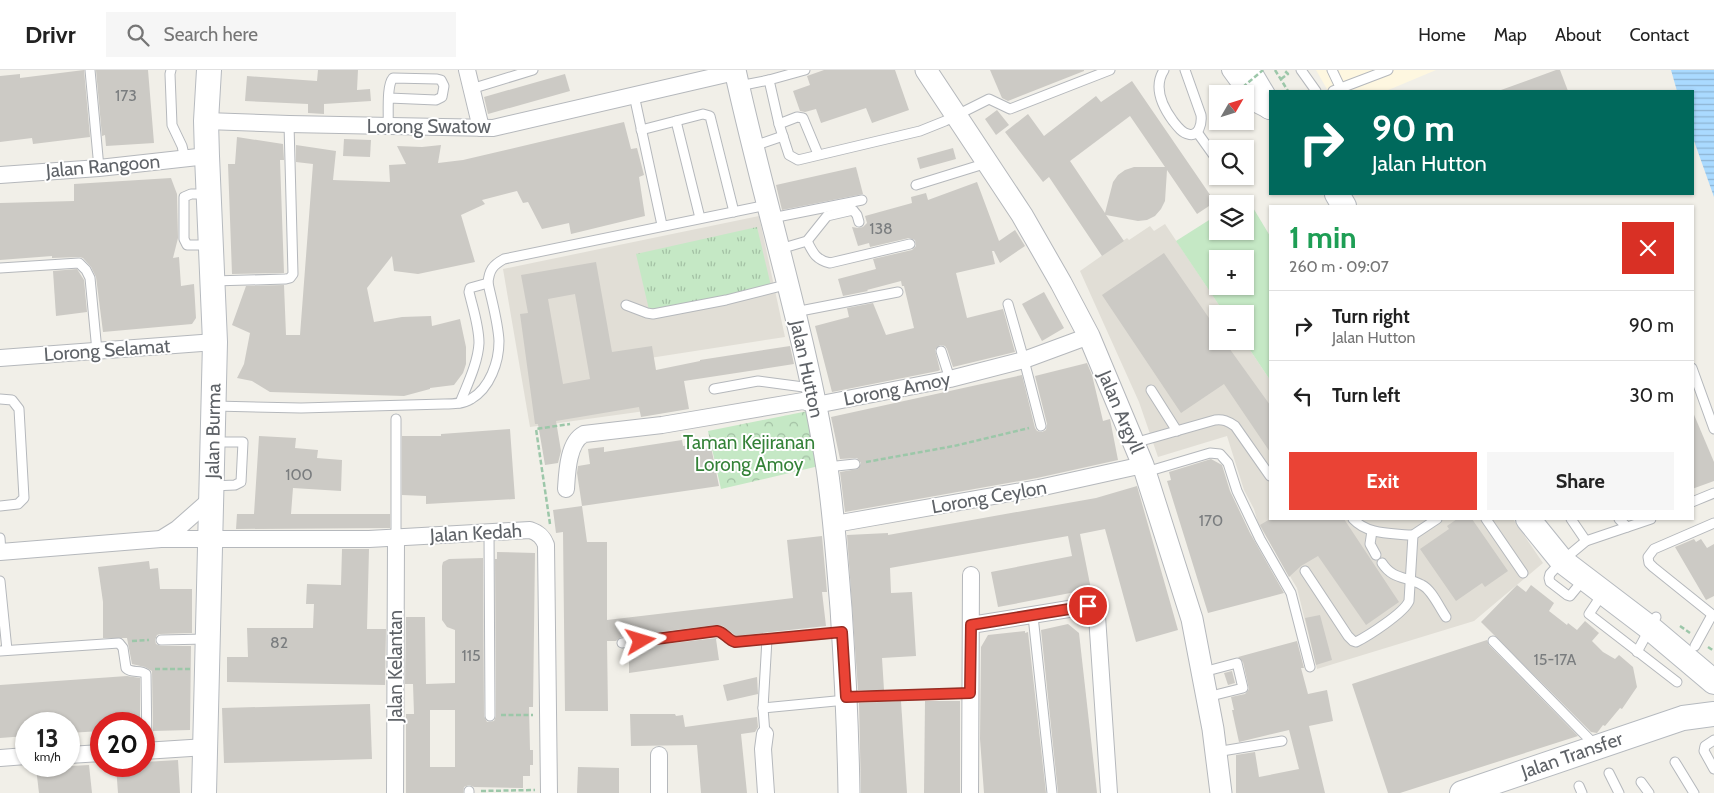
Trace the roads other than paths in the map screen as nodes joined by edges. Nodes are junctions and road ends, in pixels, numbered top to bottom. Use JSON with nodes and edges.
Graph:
{"nodes":[{"id":1,"x":90,"y":70,"type":"edge"},
{"id":2,"x":171,"y":70,"type":"edge"},
{"id":3,"x":209,"y":70,"type":"edge"},
{"id":4,"x":469,"y":70,"type":"edge"},
{"id":5,"x":533,"y":70,"type":"edge"},
{"id":6,"x":805,"y":70,"type":"edge"},
{"id":7,"x":926,"y":70,"type":"edge"},
{"id":8,"x":1110,"y":70,"type":"edge"},
{"id":9,"x":1164,"y":70,"type":"edge"},
{"id":10,"x":1185,"y":70,"type":"edge"},
{"id":11,"x":1230,"y":70,"type":"edge"},
{"id":12,"x":1248,"y":70,"type":"edge"},
{"id":13,"x":1301,"y":70,"type":"edge"},
{"id":14,"x":1332,"y":70,"type":"edge"},
{"id":15,"x":1388,"y":70,"type":"edge"},
{"id":16,"x":736,"y":76,"type":"edge"},
{"id":17,"x":769,"y":80,"type":"junction"},
{"id":18,"x":471,"y":89,"type":"junction"},
{"id":19,"x":1315,"y":90,"type":"edge"},
{"id":20,"x":1337,"y":90,"type":"edge"},
{"id":21,"x":634,"y":95,"type":"junction"},
{"id":22,"x":389,"y":98,"type":"junction"},
{"id":23,"x":1269,"y":105,"type":"edge"},
{"id":24,"x":1269,"y":110,"type":"edge"},
{"id":25,"x":957,"y":115,"type":"junction"},
{"id":26,"x":206,"y":121,"type":"junction"},
{"id":27,"x":676,"y":121,"type":"junction"},
{"id":28,"x":289,"y":124,"type":"junction"},
{"id":29,"x":779,"y":124,"type":"junction"},
{"id":30,"x":388,"y":126,"type":"junction"},
{"id":31,"x":481,"y":128,"type":"junction"},
{"id":32,"x":641,"y":130,"type":"junction"},
{"id":33,"x":1197,"y":132,"type":"junction"},
{"id":34,"x":783,"y":136,"type":"junction"},
{"id":35,"x":754,"y":146,"type":"junction"},
{"id":36,"x":1209,"y":150,"type":"edge"},
{"id":37,"x":818,"y":154,"type":"junction"},
{"id":38,"x":196,"y":158,"type":"junction"},
{"id":39,"x":988,"y":163,"type":"junction"},
{"id":40,"x":99,"y":168,"type":"junction"},
{"id":41,"x":0,"y":175,"type":"edge"},
{"id":42,"x":916,"y":184,"type":"dead end"},
{"id":43,"x":862,"y":200,"type":"dead end"},
{"id":44,"x":734,"y":212,"type":"junction"},
{"id":45,"x":770,"y":212,"type":"junction"},
{"id":46,"x":700,"y":218,"type":"junction"},
{"id":47,"x":859,"y":222,"type":"dead end"},
{"id":48,"x":662,"y":226,"type":"junction"},
{"id":49,"x":808,"y":241,"type":"junction"},
{"id":50,"x":910,"y":244,"type":"dead end"},
{"id":51,"x":779,"y":249,"type":"junction"},
{"id":52,"x":0,"y":268,"type":"edge"},
{"id":53,"x":212,"y":281,"type":"junction"},
{"id":54,"x":488,"y":283,"type":"junction"},
{"id":55,"x":789,"y":284,"type":"junction"},
{"id":56,"x":898,"y":292,"type":"dead end"},
{"id":57,"x":1008,"y":304,"type":"dead end"},
{"id":58,"x":626,"y":305,"type":"dead end"},
{"id":59,"x":795,"y":312,"type":"junction"},
{"id":60,"x":1089,"y":336,"type":"junction"},
{"id":61,"x":214,"y":342,"type":"junction"},
{"id":62,"x":97,"y":351,"type":"junction"},
{"id":63,"x":941,"y":351,"type":"dead end"},
{"id":64,"x":0,"y":358,"type":"edge"},
{"id":65,"x":1024,"y":360,"type":"junction"},
{"id":66,"x":1694,"y":374,"type":"edge"},
{"id":67,"x":950,"y":379,"type":"junction"},
{"id":68,"x":714,"y":389,"type":"dead end"},
{"id":69,"x":1150,"y":390,"type":"dead end"},
{"id":70,"x":814,"y":397,"type":"junction"},
{"id":71,"x":0,"y":399,"type":"edge"},
{"id":72,"x":460,"y":403,"type":"junction"},
{"id":73,"x":214,"y":406,"type":"junction"},
{"id":74,"x":396,"y":419,"type":"dead end"},
{"id":75,"x":1040,"y":426,"type":"road end"},
{"id":76,"x":1714,"y":429,"type":"edge"},
{"id":77,"x":1177,"y":430,"type":"junction"},
{"id":78,"x":1134,"y":443,"type":"junction"},
{"id":79,"x":854,"y":464,"type":"road end"},
{"id":80,"x":827,"y":467,"type":"junction"},
{"id":81,"x":1144,"y":469,"type":"junction"},
{"id":82,"x":1269,"y":475,"type":"edge"},
{"id":83,"x":566,"y":489,"type":"dead end"},
{"id":84,"x":211,"y":493,"type":"junction"},
{"id":85,"x":1714,"y":493,"type":"edge"},
{"id":86,"x":1694,"y":501,"type":"edge"},
{"id":87,"x":0,"y":506,"type":"edge"},
{"id":88,"x":1354,"y":520,"type":"edge"},
{"id":89,"x":1436,"y":520,"type":"edge"},
{"id":90,"x":1487,"y":520,"type":"edge"},
{"id":91,"x":1529,"y":520,"type":"edge"},
{"id":92,"x":1545,"y":520,"type":"edge"},
{"id":93,"x":1571,"y":520,"type":"edge"},
{"id":94,"x":1620,"y":520,"type":"edge"},
{"id":95,"x":1648,"y":520,"type":"edge"},
{"id":96,"x":1714,"y":523,"type":"edge"},
{"id":97,"x":835,"y":524,"type":"junction"},
{"id":98,"x":1627,"y":527,"type":"junction"},
{"id":99,"x":1372,"y":531,"type":"junction"},
{"id":100,"x":489,"y":532,"type":"junction"},
{"id":101,"x":1413,"y":535,"type":"junction"},
{"id":102,"x":210,"y":538,"type":"junction"},
{"id":103,"x":396,"y":538,"type":"junction"},
{"id":104,"x":160,"y":539,"type":"junction"},
{"id":105,"x":0,"y":547,"type":"edge"},
{"id":106,"x":1573,"y":552,"type":"junction"},
{"id":107,"x":1376,"y":555,"type":"dead end"},
{"id":108,"x":1382,"y":563,"type":"dead end"},
{"id":109,"x":1305,"y":571,"type":"dead end"},
{"id":110,"x":1523,"y":573,"type":"dead end"},
{"id":111,"x":971,"y":576,"type":"dead end"},
{"id":112,"x":0,"y":581,"type":"edge"},
{"id":113,"x":1410,"y":581,"type":"junction"},
{"id":114,"x":1597,"y":581,"type":"junction"},
{"id":115,"x":1713,"y":615,"type":"edge"},
{"id":116,"x":1033,"y":616,"type":"junction"},
{"id":117,"x":1446,"y":617,"type":"dead end"},
{"id":118,"x":1653,"y":622,"type":"junction"},
{"id":119,"x":971,"y":625,"type":"junction"},
{"id":120,"x":842,"y":632,"type":"junction"},
{"id":121,"x":209,"y":639,"type":"junction"},
{"id":122,"x":767,"y":639,"type":"junction"},
{"id":123,"x":161,"y":640,"type":"road end"},
{"id":124,"x":1493,"y":641,"type":"dead end"},
{"id":125,"x":622,"y":643,"type":"dead end"},
{"id":126,"x":3,"y":651,"type":"edge"},
{"id":127,"x":1637,"y":652,"type":"junction"},
{"id":128,"x":1702,"y":658,"type":"edge"},
{"id":129,"x":1310,"y":667,"type":"dead end"},
{"id":130,"x":1202,"y":672,"type":"junction"},
{"id":131,"x":1677,"y":682,"type":"dead end"},
{"id":132,"x":1714,"y":682,"type":"edge"},
{"id":133,"x":970,"y":693,"type":"junction"},
{"id":134,"x":1207,"y":696,"type":"junction"},
{"id":135,"x":846,"y":699,"type":"junction"},
{"id":136,"x":763,"y":708,"type":"junction"},
{"id":137,"x":146,"y":712,"type":"edge"},
{"id":138,"x":1714,"y":714,"type":"edge"},
{"id":139,"x":490,"y":716,"type":"road end"},
{"id":140,"x":1683,"y":718,"type":"junction"},
{"id":141,"x":765,"y":734,"type":"joint"},
{"id":142,"x":1714,"y":740,"type":"edge"},
{"id":143,"x":1282,"y":741,"type":"dead end"},
{"id":144,"x":206,"y":747,"type":"junction"},
{"id":145,"x":1597,"y":747,"type":"junction"},
{"id":146,"x":155,"y":750,"type":"edge"},
{"id":147,"x":1216,"y":752,"type":"junction"},
{"id":148,"x":659,"y":755,"type":"dead end"},
{"id":149,"x":15,"y":757,"type":"edge"},
{"id":150,"x":0,"y":758,"type":"edge"},
{"id":151,"x":1675,"y":762,"type":"dead end"},
{"id":152,"x":1714,"y":770,"type":"edge"},
{"id":153,"x":1609,"y":773,"type":"dead end"},
{"id":154,"x":1641,"y":782,"type":"dead end"},
{"id":155,"x":1499,"y":787,"type":"edge"},
{"id":156,"x":549,"y":792,"type":"edge"},
{"id":157,"x":204,"y":793,"type":"edge"},
{"id":158,"x":394,"y":793,"type":"edge"},
{"id":159,"x":659,"y":793,"type":"edge"},
{"id":160,"x":766,"y":793,"type":"edge"},
{"id":161,"x":849,"y":793,"type":"edge"},
{"id":162,"x":970,"y":793,"type":"edge"},
{"id":163,"x":1052,"y":793,"type":"edge"},
{"id":164,"x":1109,"y":793,"type":"edge"},
{"id":165,"x":1221,"y":793,"type":"edge"},
{"id":166,"x":1462,"y":793,"type":"edge"},
{"id":167,"x":1619,"y":793,"type":"edge"},
{"id":168,"x":1649,"y":793,"type":"edge"},
{"id":169,"x":1694,"y":793,"type":"edge"}],
"edges":[{"from":1,"to":40,"type":"lane"},
{"from":2,"to":38,"type":"lane"},
{"from":3,"to":26,"type":"main road","name":"Jalan Burma"},
{"from":4,"to":18,"type":"street"},
{"from":5,"to":18,"type":"lane"},
{"from":6,"to":17,"type":"lane"},
{"from":7,"to":25,"type":"street","name":"Jalan Argyll"},
{"from":8,"to":25,"type":"lane"},
{"from":9,"to":33,"type":"lane"},
{"from":10,"to":33,"type":"lane"},
{"from":11,"to":24,"type":"street"},
{"from":12,"to":23,"type":"main road"},
{"from":13,"to":19,"type":"lane"},
{"from":14,"to":20,"type":"lane"},
{"from":15,"to":20,"type":"lane"},
{"from":16,"to":17,"type":"lane"},
{"from":16,"to":21,"type":"street","name":"Lorong Swatow"},
{"from":16,"to":35,"type":"street","name":"Jalan Hutton"},
{"from":17,"to":29,"type":"lane"},
{"from":18,"to":31,"type":"street"},
{"from":21,"to":31,"type":"street","name":"Lorong Swatow"},
{"from":21,"to":32,"type":"lane"},
{"from":22,"to":22,"type":"lane"},
{"from":22,"to":30,"type":"lane"},
{"from":25,"to":37,"type":"lane"},
{"from":25,"to":39,"type":"street","name":"Jalan Argyll"},
{"from":26,"to":28,"type":"street","name":"Lorong Swatow"},
{"from":26,"to":38,"type":"main road","name":"Jalan Burma"},
{"from":27,"to":32,"type":"lane"},
{"from":27,"to":44,"type":"lane"},
{"from":27,"to":46,"type":"lane"},
{"from":28,"to":30,"type":"street","name":"Lorong Swatow"},
{"from":28,"to":53,"type":"lane"},
{"from":29,"to":34,"type":"lane"},
{"from":29,"to":37,"type":"lane"},
{"from":30,"to":31,"type":"street","name":"Lorong Swatow"},
{"from":32,"to":48,"type":"lane"},
{"from":33,"to":36,"type":"lane"},
{"from":34,"to":35,"type":"lane"},
{"from":34,"to":37,"type":"lane"},
{"from":35,"to":45,"type":"street","name":"Jalan Hutton"},
{"from":38,"to":40,"type":"street","name":"Jalan Rangoon"},
{"from":38,"to":53,"type":"main road","name":"Jalan Burma"},
{"from":39,"to":42,"type":"lane"},
{"from":39,"to":60,"type":"street","name":"Jalan Argyll"},
{"from":40,"to":41,"type":"street","name":"Jalan Rangoon"},
{"from":43,"to":45,"type":"lane"},
{"from":44,"to":45,"type":"lane"},
{"from":44,"to":46,"type":"lane"},
{"from":45,"to":51,"type":"street","name":"Jalan Hutton"},
{"from":46,"to":48,"type":"lane"},
{"from":47,"to":49,"type":"lane"},
{"from":48,"to":54,"type":"lane"},
{"from":49,"to":50,"type":"lane"},
{"from":49,"to":51,"type":"lane"},
{"from":51,"to":55,"type":"street","name":"Jalan Hutton"},
{"from":52,"to":62,"type":"lane"},
{"from":53,"to":61,"type":"main road","name":"Jalan Burma"},
{"from":54,"to":72,"type":"lane"},
{"from":54,"to":72,"type":"lane"},
{"from":55,"to":58,"type":"lane"},
{"from":55,"to":59,"type":"street","name":"Jalan Hutton"},
{"from":56,"to":59,"type":"lane"},
{"from":57,"to":65,"type":"lane"},
{"from":59,"to":70,"type":"street","name":"Jalan Hutton"},
{"from":60,"to":65,"type":"street","name":"Lorong Amoy"},
{"from":60,"to":78,"type":"street","name":"Jalan Argyll"},
{"from":61,"to":62,"type":"street","name":"Lorong Selamat"},
{"from":61,"to":73,"type":"main road","name":"Jalan Burma"},
{"from":62,"to":64,"type":"street","name":"Lorong Selamat"},
{"from":63,"to":67,"type":"lane"},
{"from":65,"to":67,"type":"street","name":"Lorong Amoy"},
{"from":65,"to":75,"type":"lane"},
{"from":66,"to":76,"type":"lane"},
{"from":67,"to":70,"type":"street","name":"Lorong Amoy"},
{"from":68,"to":70,"type":"lane"},
{"from":69,"to":77,"type":"lane"},
{"from":70,"to":80,"type":"street","name":"Jalan Hutton"},
{"from":70,"to":83,"type":"street","name":"Lorong Amoy"},
{"from":71,"to":87,"type":"lane"},
{"from":72,"to":73,"type":"lane"},
{"from":73,"to":84,"type":"main road","name":"Jalan Burma"},
{"from":74,"to":103,"type":"lane"},
{"from":77,"to":78,"type":"lane"},
{"from":77,"to":82,"type":"lane"},
{"from":78,"to":81,"type":"street","name":"Jalan Argyll"},
{"from":79,"to":80,"type":"lane"},
{"from":80,"to":97,"type":"street","name":"Jalan Hutton"},
{"from":81,"to":97,"type":"street","name":"Lorong Ceylon"},
{"from":81,"to":129,"type":"lane"},
{"from":81,"to":130,"type":"street","name":"Jalan Argyll"},
{"from":84,"to":102,"type":"main road","name":"Jalan Burma"},
{"from":84,"to":104,"type":"street"},
{"from":85,"to":86,"type":"lane"},
{"from":88,"to":99,"type":"lane"},
{"from":89,"to":101,"type":"lane"},
{"from":90,"to":110,"type":"lane"},
{"from":91,"to":106,"type":"main road"},
{"from":92,"to":106,"type":"main road"},
{"from":93,"to":106,"type":"lane"},
{"from":94,"to":98,"type":"lane"},
{"from":95,"to":98,"type":"lane"},
{"from":96,"to":115,"type":"lane"},
{"from":97,"to":120,"type":"street","name":"Jalan Hutton"},
{"from":98,"to":106,"type":"lane"},
{"from":99,"to":101,"type":"lane"},
{"from":99,"to":107,"type":"lane"},
{"from":100,"to":103,"type":"street","name":"Jalan Kedah"},
{"from":100,"to":139,"type":"lane"},
{"from":100,"to":156,"type":"street","name":"Jalan Kedah"},
{"from":101,"to":113,"type":"lane"},
{"from":102,"to":103,"type":"street","name":"Jalan Kedah"},
{"from":102,"to":104,"type":"street","name":"Jalan Kedah"},
{"from":102,"to":121,"type":"main road","name":"Jalan Burma"},
{"from":103,"to":158,"type":"street","name":"Jalan Kelantan"},
{"from":104,"to":105,"type":"street","name":"Jalan Kedah"},
{"from":106,"to":114,"type":"main road"},
{"from":106,"to":114,"type":"lane"},
{"from":108,"to":113,"type":"lane"},
{"from":109,"to":113,"type":"lane"},
{"from":111,"to":119,"type":"street"},
{"from":112,"to":126,"type":"lane"},
{"from":113,"to":117,"type":"lane"},
{"from":114,"to":118,"type":"main road"},
{"from":114,"to":127,"type":"lane"},
{"from":115,"to":128,"type":"lane"},
{"from":116,"to":119,"type":"street"},
{"from":116,"to":163,"type":"lane"},
{"from":116,"to":164,"type":"street"},
{"from":118,"to":127,"type":"lane"},
{"from":118,"to":128,"type":"main road"},
{"from":119,"to":133,"type":"street"},
{"from":120,"to":122,"type":"lane"},
{"from":120,"to":135,"type":"street","name":"Jalan Hutton"},
{"from":121,"to":123,"type":"lane"},
{"from":121,"to":144,"type":"main road","name":"Jalan Burma"},
{"from":122,"to":125,"type":"lane"},
{"from":122,"to":136,"type":"lane"},
{"from":124,"to":145,"type":"lane"},
{"from":126,"to":137,"type":"lane"},
{"from":127,"to":131,"type":"lane"},
{"from":128,"to":132,"type":"main road"},
{"from":128,"to":140,"type":"main road"},
{"from":130,"to":134,"type":"street","name":"Jalan Argyll"},
{"from":130,"to":134,"type":"lane"},
{"from":133,"to":135,"type":"lane"},
{"from":133,"to":162,"type":"street"},
{"from":134,"to":147,"type":"street","name":"Jalan Argyll"},
{"from":135,"to":136,"type":"lane"},
{"from":135,"to":161,"type":"street","name":"Jalan Hutton"},
{"from":136,"to":141,"type":"lane"},
{"from":138,"to":140,"type":"main road","name":"Jalan Transfer"},
{"from":140,"to":145,"type":"main road","name":"Jalan Transfer"},
{"from":141,"to":160,"type":"street"},
{"from":142,"to":152,"type":"lane"},
{"from":143,"to":147,"type":"lane"},
{"from":144,"to":146,"type":"street"},
{"from":144,"to":157,"type":"main road","name":"Jalan Burma"},
{"from":145,"to":155,"type":"main road","name":"Jalan Transfer"},
{"from":147,"to":165,"type":"street","name":"Jalan Argyll"},
{"from":148,"to":159,"type":"street"},
{"from":149,"to":150,"type":"street"},
{"from":151,"to":169,"type":"lane"},
{"from":153,"to":167,"type":"lane"},
{"from":154,"to":168,"type":"lane"},
{"from":155,"to":166,"type":"main road","name":"Jalan Transfer"}]}
